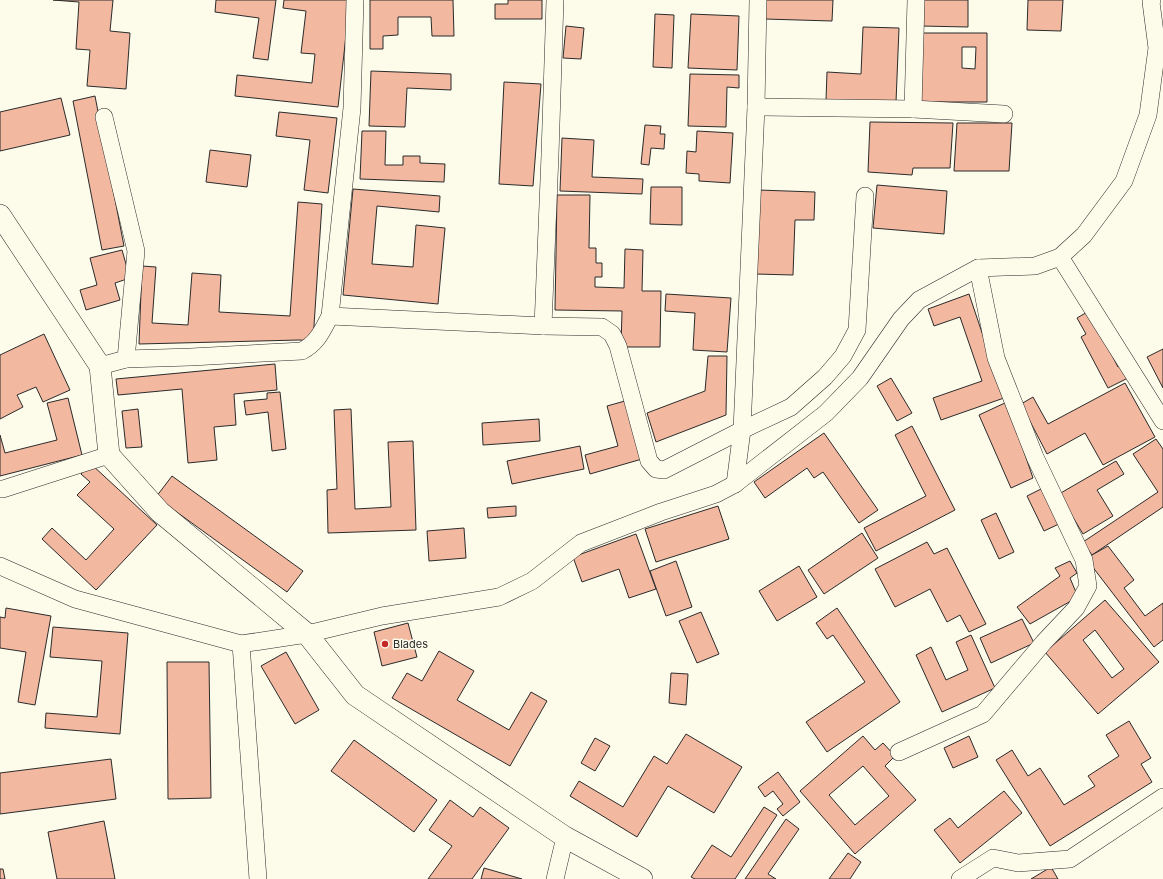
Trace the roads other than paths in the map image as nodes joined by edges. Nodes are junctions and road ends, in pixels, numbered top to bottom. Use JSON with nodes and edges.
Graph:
{"nodes":[{"id":1,"x":355,"y":0,"type":"edge"},
{"id":2,"x":555,"y":0,"type":"edge"},
{"id":3,"x":758,"y":0,"type":"edge"},
{"id":4,"x":916,"y":0,"type":"edge"},
{"id":5,"x":1152,"y":0,"type":"edge"},
{"id":6,"x":756,"y":107,"type":"junction"},
{"id":7,"x":912,"y":109,"type":"junction"},
{"id":8,"x":1004,"y":114,"type":"dead end"},
{"id":9,"x":104,"y":117,"type":"dead end"},
{"id":10,"x":866,"y":196,"type":"dead end"},
{"id":11,"x":0,"y":215,"type":"edge"},
{"id":12,"x":1060,"y":257,"type":"junction"},
{"id":13,"x":978,"y":268,"type":"junction"},
{"id":14,"x":330,"y":316,"type":"junction"},
{"id":15,"x":543,"y":326,"type":"junction"},
{"id":16,"x":126,"y":359,"type":"junction"},
{"id":17,"x":100,"y":366,"type":"junction"},
{"id":18,"x":1163,"y":421,"type":"edge"},
{"id":19,"x":742,"y":430,"type":"junction"},
{"id":20,"x":109,"y":455,"type":"junction"},
{"id":21,"x":736,"y":484,"type":"junction"},
{"id":22,"x":0,"y":489,"type":"edge"},
{"id":23,"x":0,"y":566,"type":"edge"},
{"id":24,"x":307,"y":634,"type":"junction"},
{"id":25,"x":241,"y":644,"type":"junction"},
{"id":26,"x":899,"y":752,"type":"dead end"},
{"id":27,"x":1163,"y":797,"type":"edge"},
{"id":28,"x":565,"y":837,"type":"junction"},
{"id":29,"x":258,"y":879,"type":"edge"},
{"id":30,"x":555,"y":879,"type":"edge"},
{"id":31,"x":642,"y":879,"type":"edge"},
{"id":32,"x":960,"y":879,"type":"edge"}],
"edges":[{"from":1,"to":14,"type":"street"},
{"from":2,"to":15,"type":"street"},
{"from":3,"to":6,"type":"street"},
{"from":4,"to":7,"type":"street"},
{"from":5,"to":12,"type":"street"},
{"from":6,"to":7,"type":"street"},
{"from":6,"to":19,"type":"street"},
{"from":7,"to":8,"type":"street"},
{"from":9,"to":16,"type":"street"},
{"from":10,"to":19,"type":"street"},
{"from":11,"to":17,"type":"street"},
{"from":12,"to":13,"type":"street"},
{"from":12,"to":18,"type":"street"},
{"from":13,"to":21,"type":"street"},
{"from":13,"to":26,"type":"street"},
{"from":14,"to":15,"type":"street"},
{"from":14,"to":16,"type":"street"},
{"from":15,"to":19,"type":"street"},
{"from":16,"to":17,"type":"street"},
{"from":17,"to":20,"type":"street"},
{"from":19,"to":21,"type":"street"},
{"from":20,"to":22,"type":"street"},
{"from":20,"to":24,"type":"street"},
{"from":21,"to":24,"type":"street"},
{"from":23,"to":25,"type":"street"},
{"from":24,"to":25,"type":"street"},
{"from":24,"to":28,"type":"street"},
{"from":25,"to":29,"type":"street"},
{"from":27,"to":32,"type":"street"},
{"from":28,"to":30,"type":"street"},
{"from":28,"to":31,"type":"street"}]}
